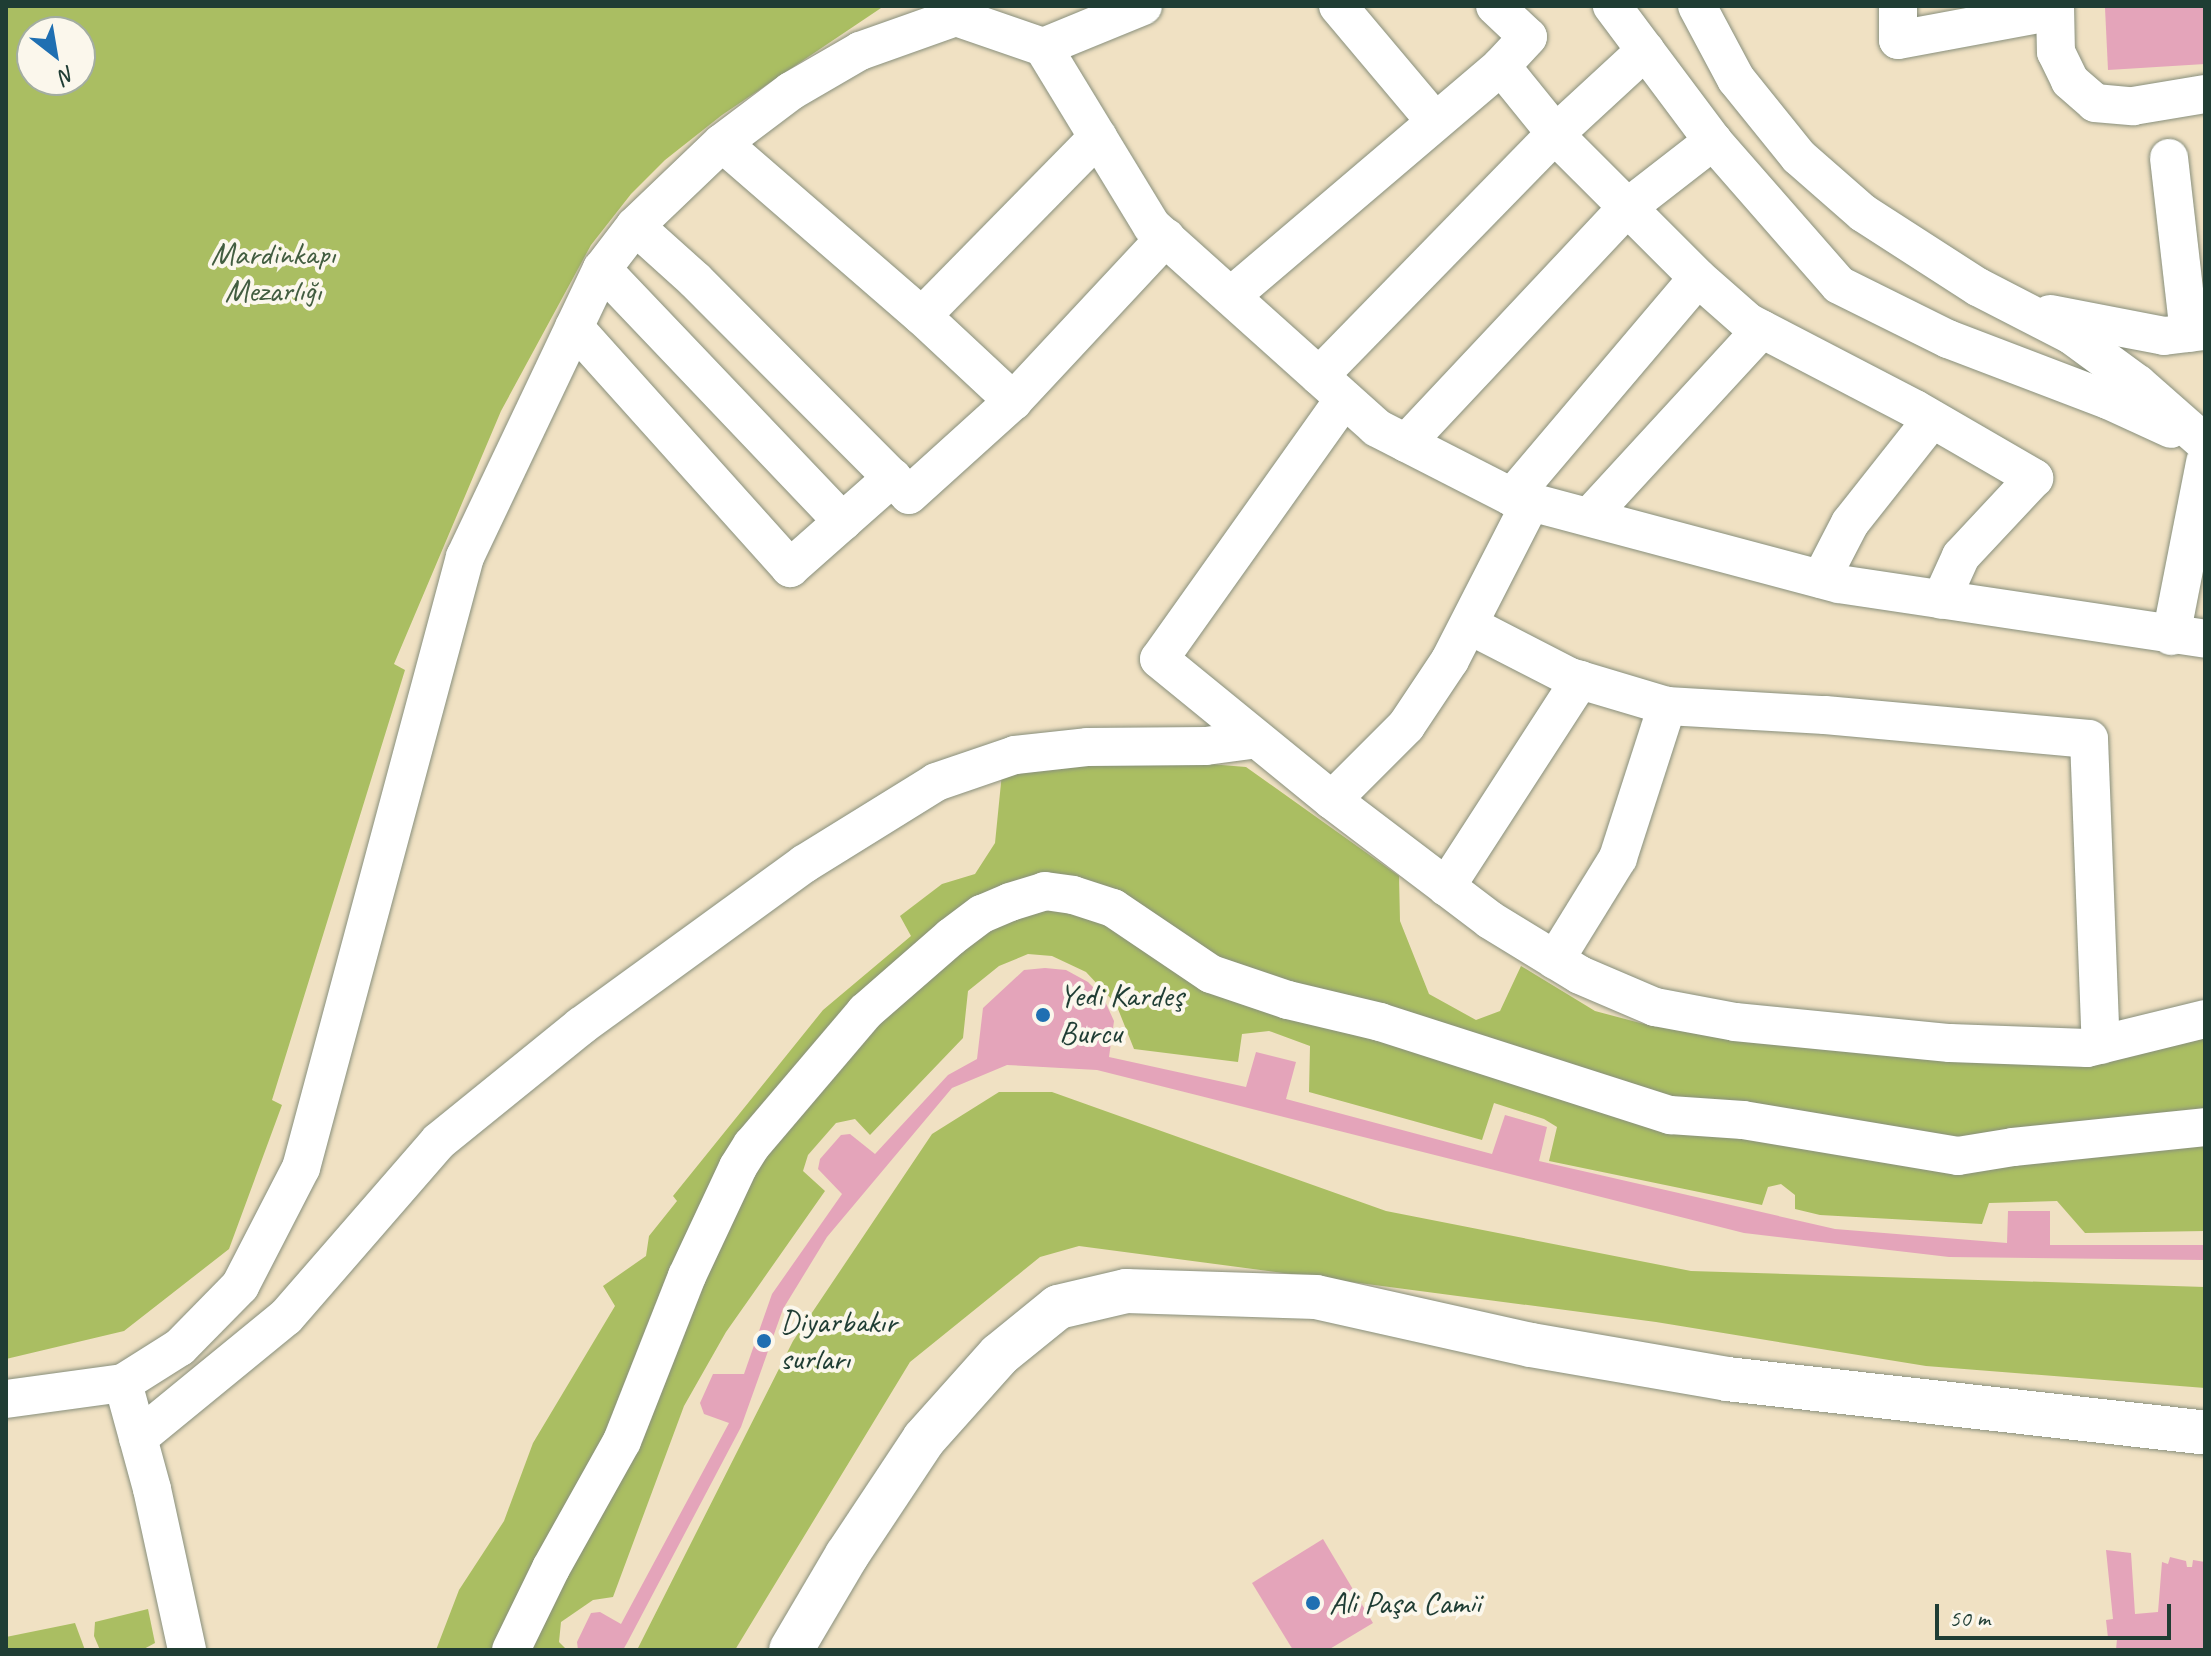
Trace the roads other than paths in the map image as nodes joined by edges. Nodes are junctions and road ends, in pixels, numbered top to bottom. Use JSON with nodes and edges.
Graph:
{"nodes":[{"id":1,"x":1143,"y":6,"type":"edge"},
{"id":2,"x":1338,"y":6,"type":"edge"},
{"id":3,"x":1495,"y":6,"type":"edge"},
{"id":4,"x":1612,"y":6,"type":"edge"},
{"id":5,"x":1697,"y":6,"type":"edge"},
{"id":6,"x":1898,"y":6,"type":"edge"},
{"id":7,"x":2055,"y":9,"type":"edge"},
{"id":8,"x":1043,"y":47,"type":"junction"},
{"id":9,"x":1646,"y":50,"type":"junction"},
{"id":10,"x":1501,"y":66,"type":"junction"},
{"id":11,"x":2205,"y":94,"type":"edge"},
{"id":12,"x":1435,"y":121,"type":"junction"},
{"id":13,"x":1556,"y":133,"type":"junction"},
{"id":14,"x":1098,"y":137,"type":"junction"},
{"id":15,"x":1713,"y":141,"type":"junction"},
{"id":16,"x":722,"y":143,"type":"junction"},
{"id":17,"x":2169,"y":158,"type":"dead end"},
{"id":18,"x":1628,"y":207,"type":"junction"},
{"id":19,"x":635,"y":226,"type":"junction"},
{"id":20,"x":1166,"y":237,"type":"junction"},
{"id":21,"x":602,"y":269,"type":"junction"},
{"id":22,"x":1698,"y":278,"type":"junction"},
{"id":23,"x":1231,"y":296,"type":"junction"},
{"id":24,"x":2017,"y":308,"type":"junction"},
{"id":25,"x":922,"y":316,"type":"junction"},
{"id":26,"x":574,"y":327,"type":"junction"},
{"id":27,"x":1762,"y":329,"type":"junction"},
{"id":28,"x":2197,"y":332,"type":"edge"},
{"id":29,"x":1332,"y":387,"type":"junction"},
{"id":30,"x":1013,"y":401,"type":"junction"},
{"id":31,"x":1932,"y":419,"type":"junction"},
{"id":32,"x":1406,"y":443,"type":"junction"},
{"id":33,"x":2205,"y":443,"type":"edge"},
{"id":34,"x":2205,"y":462,"type":"edge"},
{"id":35,"x":893,"y":477,"type":"junction"},
{"id":36,"x":1522,"y":499,"type":"junction"},
{"id":37,"x":1589,"y":517,"type":"junction"},
{"id":38,"x":843,"y":522,"type":"junction"},
{"id":39,"x":1821,"y":579,"type":"junction"},
{"id":40,"x":1941,"y":600,"type":"junction"},
{"id":41,"x":1469,"y":625,"type":"junction"},
{"id":42,"x":2188,"y":638,"type":"edge"},
{"id":43,"x":1580,"y":680,"type":"junction"},
{"id":44,"x":1667,"y":706,"type":"junction"},
{"id":45,"x":1257,"y":739,"type":"junction"},
{"id":46,"x":1332,"y":800,"type":"junction"},
{"id":47,"x":1446,"y":887,"type":"junction"},
{"id":48,"x":1555,"y":960,"type":"junction"},
{"id":49,"x":2205,"y":1019,"type":"edge"},
{"id":50,"x":2101,"y":1045,"type":"junction"},
{"id":51,"x":2205,"y":1127,"type":"edge"},
{"id":52,"x":123,"y":1383,"type":"junction"},
{"id":53,"x":6,"y":1399,"type":"edge"},
{"id":54,"x":2205,"y":1433,"type":"edge"},
{"id":55,"x":138,"y":1438,"type":"junction"},
{"id":56,"x":187,"y":1650,"type":"edge"},
{"id":57,"x":511,"y":1650,"type":"edge"},
{"id":58,"x":791,"y":1650,"type":"edge"}],
"edges":[{"from":1,"to":8,"type":"street"},
{"from":2,"to":12,"type":"street"},
{"from":3,"to":10,"type":"street"},
{"from":4,"to":9,"type":"street"},
{"from":5,"to":24,"type":"street"},
{"from":6,"to":7,"type":"street"},
{"from":7,"to":11,"type":"street"},
{"from":8,"to":14,"type":"street"},
{"from":8,"to":16,"type":"street"},
{"from":9,"to":13,"type":"street"},
{"from":9,"to":15,"type":"street"},
{"from":10,"to":12,"type":"street"},
{"from":10,"to":13,"type":"street"},
{"from":12,"to":23,"type":"street"},
{"from":13,"to":18,"type":"street"},
{"from":13,"to":29,"type":"street"},
{"from":14,"to":20,"type":"street"},
{"from":14,"to":25,"type":"street"},
{"from":15,"to":18,"type":"street"},
{"from":15,"to":33,"type":"street"},
{"from":16,"to":19,"type":"street"},
{"from":16,"to":25,"type":"street"},
{"from":17,"to":28,"type":"street"},
{"from":18,"to":22,"type":"street"},
{"from":18,"to":32,"type":"street"},
{"from":19,"to":21,"type":"street"},
{"from":19,"to":35,"type":"street"},
{"from":20,"to":23,"type":"street"},
{"from":20,"to":30,"type":"street"},
{"from":21,"to":26,"type":"street"},
{"from":21,"to":38,"type":"street"},
{"from":22,"to":27,"type":"street"},
{"from":22,"to":36,"type":"street"},
{"from":23,"to":29,"type":"street"},
{"from":24,"to":28,"type":"street"},
{"from":24,"to":33,"type":"street"},
{"from":25,"to":30,"type":"street"},
{"from":26,"to":38,"type":"street"},
{"from":26,"to":52,"type":"street"},
{"from":27,"to":31,"type":"street"},
{"from":27,"to":37,"type":"street"},
{"from":29,"to":32,"type":"street"},
{"from":29,"to":45,"type":"street"},
{"from":30,"to":35,"type":"street"},
{"from":31,"to":39,"type":"street"},
{"from":31,"to":40,"type":"street"},
{"from":32,"to":36,"type":"street"},
{"from":34,"to":42,"type":"street"},
{"from":35,"to":38,"type":"street"},
{"from":36,"to":37,"type":"street"},
{"from":36,"to":41,"type":"street"},
{"from":37,"to":39,"type":"street"},
{"from":39,"to":40,"type":"street"},
{"from":40,"to":42,"type":"street"},
{"from":41,"to":43,"type":"street"},
{"from":41,"to":46,"type":"street"},
{"from":43,"to":44,"type":"street"},
{"from":43,"to":47,"type":"street"},
{"from":44,"to":48,"type":"street"},
{"from":44,"to":50,"type":"street"},
{"from":45,"to":46,"type":"street"},
{"from":45,"to":55,"type":"street"},
{"from":46,"to":47,"type":"street"},
{"from":47,"to":48,"type":"street"},
{"from":48,"to":50,"type":"street"},
{"from":49,"to":50,"type":"street"},
{"from":51,"to":57,"type":"street"},
{"from":52,"to":53,"type":"street"},
{"from":52,"to":55,"type":"street"},
{"from":54,"to":58,"type":"street"},
{"from":55,"to":56,"type":"street"}]}
